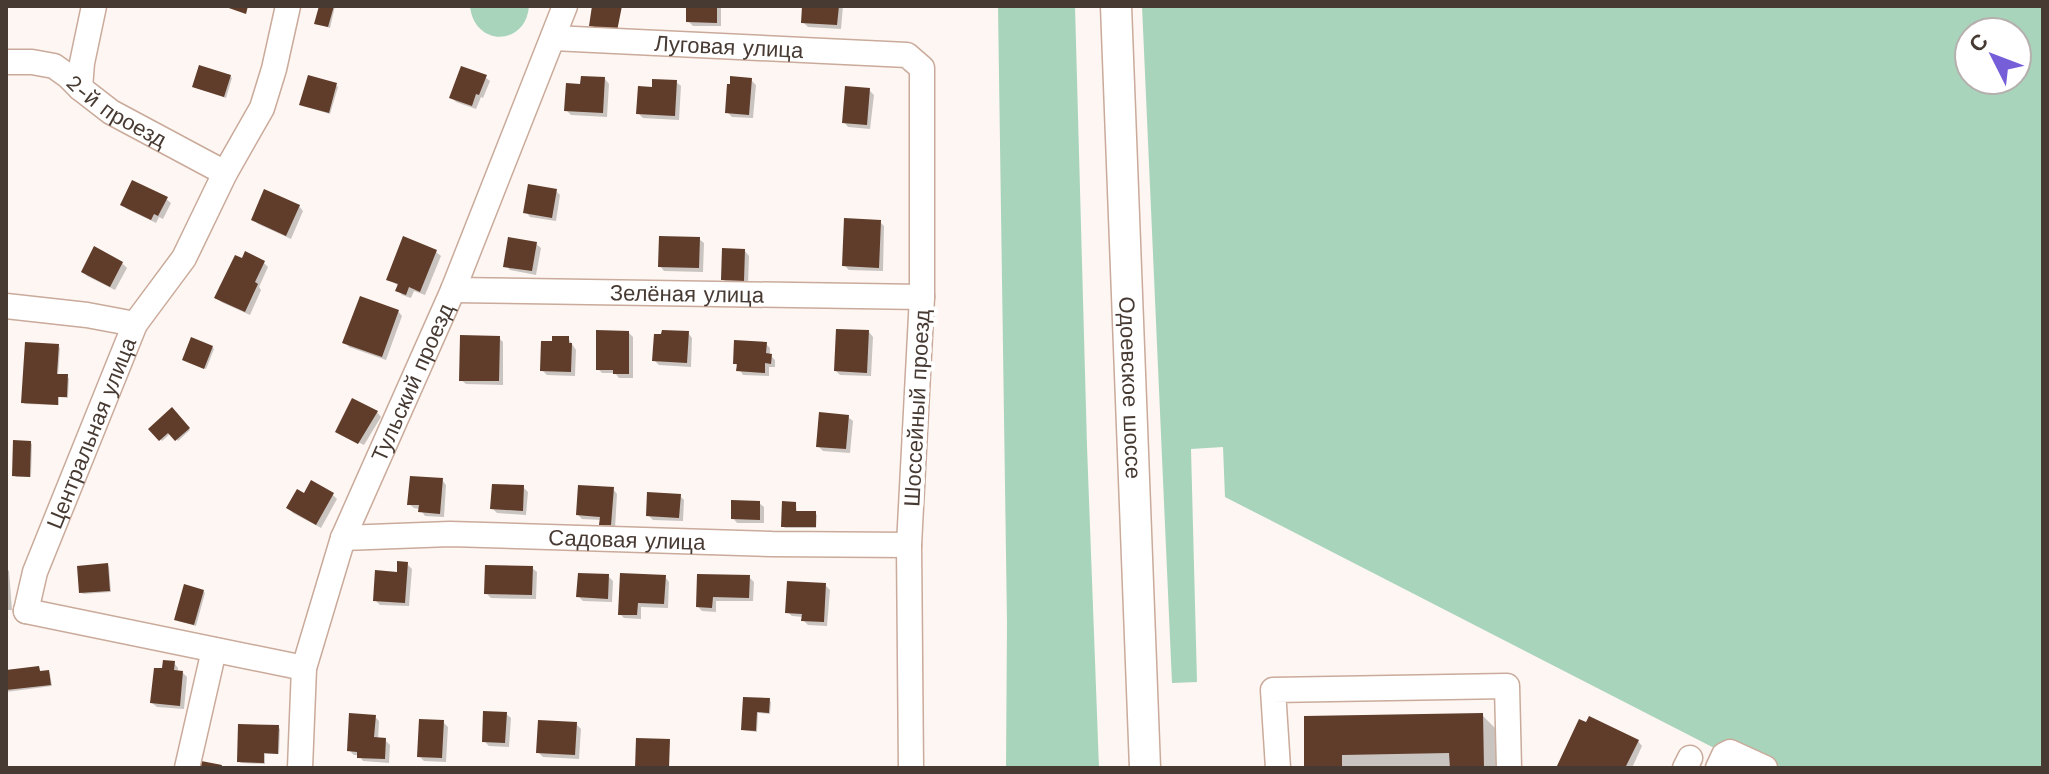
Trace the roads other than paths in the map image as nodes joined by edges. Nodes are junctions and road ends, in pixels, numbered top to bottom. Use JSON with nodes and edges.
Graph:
{"nodes":[{"id":1,"x":94,"y":6,"type":"edge"},
{"id":2,"x":288,"y":6,"type":"edge"},
{"id":3,"x":565,"y":6,"type":"edge"},
{"id":4,"x":1116,"y":6,"type":"edge"},
{"id":5,"x":553,"y":38,"type":"junction"},
{"id":6,"x":907,"y":55,"type":"joint"},
{"id":7,"x":6,"y":62,"type":"edge"},
{"id":8,"x":80,"y":88,"type":"junction"},
{"id":9,"x":225,"y":173,"type":"junction"},
{"id":10,"x":453,"y":290,"type":"junction"},
{"id":11,"x":922,"y":297,"type":"junction"},
{"id":12,"x":6,"y":306,"type":"edge"},
{"id":13,"x":135,"y":324,"type":"junction"},
{"id":14,"x":343,"y":538,"type":"junction"},
{"id":15,"x":909,"y":545,"type":"junction"},
{"id":16,"x":16,"y":616,"type":"edge"},
{"id":17,"x":214,"y":650,"type":"junction"},
{"id":18,"x":304,"y":668,"type":"junction"},
{"id":19,"x":187,"y":768,"type":"edge"},
{"id":20,"x":300,"y":768,"type":"edge"},
{"id":21,"x":911,"y":768,"type":"edge"},
{"id":22,"x":1145,"y":768,"type":"edge"},
{"id":23,"x":1278,"y":768,"type":"edge"},
{"id":24,"x":1509,"y":768,"type":"edge"},
{"id":25,"x":1718,"y":768,"type":"edge"},
{"id":26,"x":1765,"y":768,"type":"edge"}],
"edges":[{"from":1,"to":8,"type":"street"},
{"from":2,"to":9,"type":"street","name":"Центральная улица"},
{"from":3,"to":5,"type":"street","name":"Тульский проезд"},
{"from":4,"to":22,"type":"main road","name":"Одоевское шоссе"},
{"from":5,"to":6,"type":"street","name":"Луговая улица"},
{"from":5,"to":10,"type":"street","name":"Тульский проезд"},
{"from":6,"to":11,"type":"street","name":"Шоссейный проезд"},
{"from":7,"to":8,"type":"street","name":"2-й проезд"},
{"from":8,"to":9,"type":"street","name":"2-й проезд"},
{"from":9,"to":13,"type":"street","name":"Центральная улица"},
{"from":10,"to":11,"type":"street","name":"Зелёная улица"},
{"from":10,"to":14,"type":"street","name":"Тульский проезд"},
{"from":11,"to":15,"type":"street","name":"Шоссейный проезд"},
{"from":12,"to":13,"type":"street"},
{"from":13,"to":16,"type":"street","name":"Центральная улица"},
{"from":14,"to":15,"type":"street","name":"Садовая улица"},
{"from":14,"to":18,"type":"street","name":"Тульский проезд"},
{"from":15,"to":21,"type":"street","name":"Шоссейный проезд"},
{"from":16,"to":17,"type":"street","name":"Центральная улица"},
{"from":17,"to":18,"type":"street","name":"Центральная улица"},
{"from":17,"to":19,"type":"street"},
{"from":18,"to":20,"type":"street","name":"Тульский проезд"},
{"from":23,"to":24,"type":"street"},
{"from":25,"to":26,"type":"street"}]}
